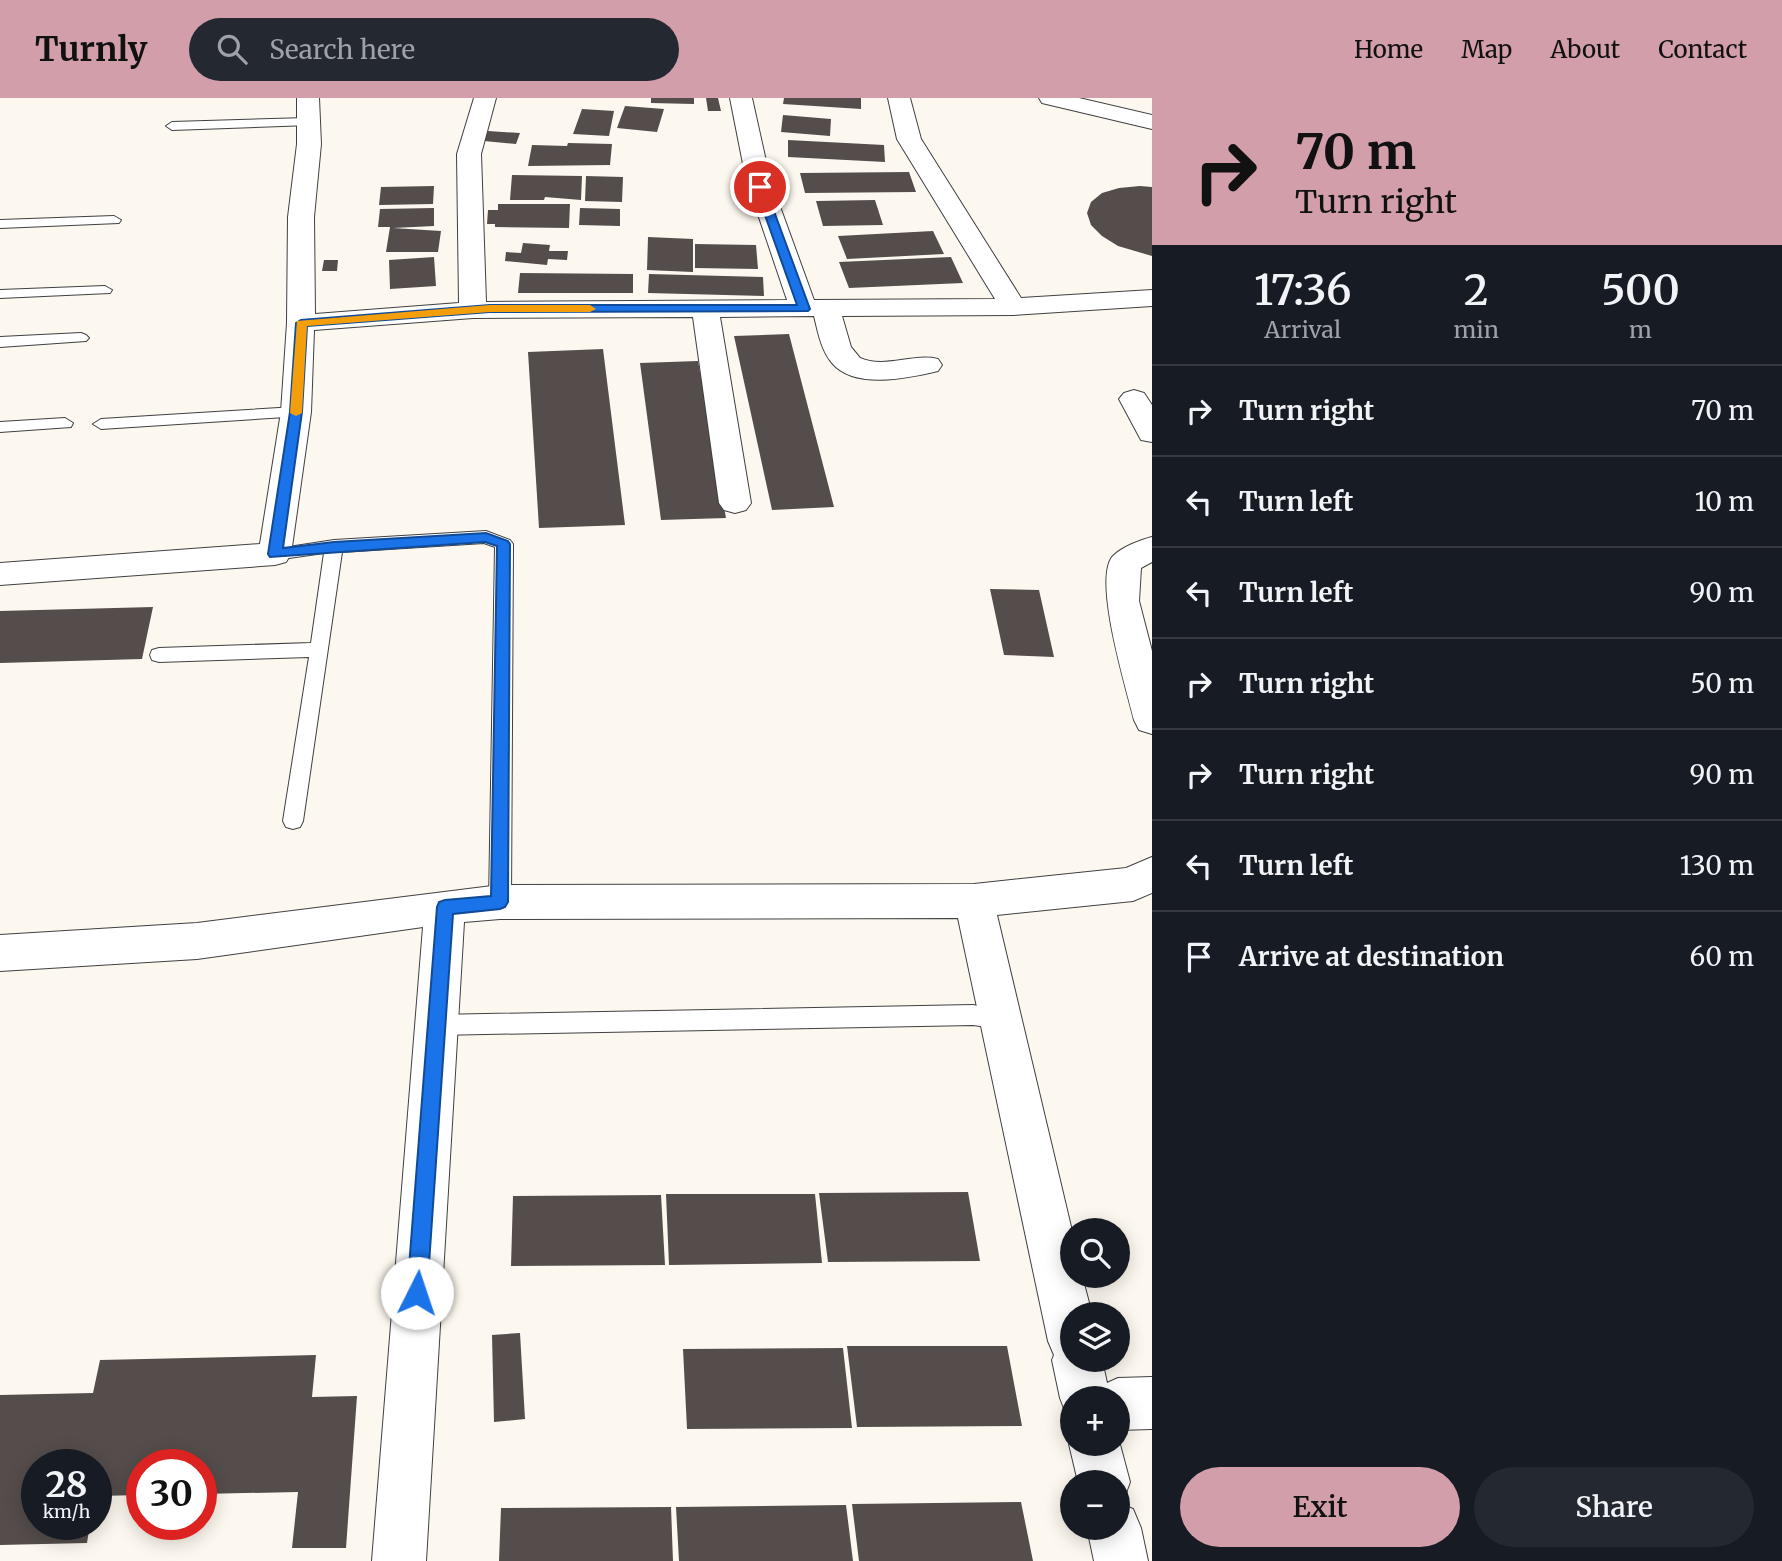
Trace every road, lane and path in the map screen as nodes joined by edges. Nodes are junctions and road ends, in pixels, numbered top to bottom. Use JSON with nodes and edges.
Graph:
{"nodes":[{"id":1,"x":485,"y":98,"type":"edge"},
{"id":2,"x":740,"y":98,"type":"edge"},
{"id":3,"x":899,"y":98,"type":"edge"},
{"id":4,"x":1050,"y":98,"type":"edge"},
{"id":5,"x":308,"y":110,"type":"edge"},
{"id":6,"x":1152,"y":122,"type":"edge"},
{"id":7,"x":172,"y":126,"type":"dead end"},
{"id":8,"x":114,"y":220,"type":"dead end"},
{"id":9,"x":0,"y":224,"type":"edge"},
{"id":10,"x":105,"y":290,"type":"dead end"},
{"id":11,"x":0,"y":294,"type":"edge"},
{"id":12,"x":1152,"y":298,"type":"edge"},
{"id":13,"x":1013,"y":307,"type":"junction"},
{"id":14,"x":705,"y":309,"type":"junction"},
{"id":15,"x":815,"y":309,"type":"junction"},
{"id":16,"x":473,"y":310,"type":"junction"},
{"id":17,"x":301,"y":323,"type":"junction"},
{"id":18,"x":81,"y":338,"type":"dead end"},
{"id":19,"x":0,"y":342,"type":"edge"},
{"id":20,"x":928,"y":365,"type":"dead end"},
{"id":21,"x":1134,"y":399,"type":"dead end"},
{"id":22,"x":296,"y":412,"type":"junction"},
{"id":23,"x":65,"y":423,"type":"dead end"},
{"id":24,"x":101,"y":424,"type":"dead end"},
{"id":25,"x":0,"y":427,"type":"edge"},
{"id":26,"x":1152,"y":433,"type":"edge"},
{"id":27,"x":735,"y":503,"type":"dead end"},
{"id":28,"x":334,"y":546,"type":"junction"},
{"id":29,"x":1152,"y":548,"type":"edge"},
{"id":30,"x":275,"y":554,"type":"junction"},
{"id":31,"x":0,"y":574,"type":"edge"},
{"id":32,"x":320,"y":650,"type":"junction"},
{"id":33,"x":159,"y":655,"type":"dead end"},
{"id":34,"x":1152,"y":720,"type":"edge"},
{"id":35,"x":293,"y":821,"type":"dead end"},
{"id":36,"x":1152,"y":873,"type":"edge"},
{"id":37,"x":974,"y":901,"type":"junction"},
{"id":38,"x":500,"y":902,"type":"junction"},
{"id":39,"x":445,"y":907,"type":"junction"},
{"id":40,"x":0,"y":953,"type":"edge"},
{"id":41,"x":1001,"y":1019,"type":"junction"},
{"id":42,"x":436,"y":1024,"type":"junction"},
{"id":43,"x":1064,"y":1302,"type":"edge"},
{"id":44,"x":1152,"y":1403,"type":"edge"},
{"id":45,"x":1130,"y":1404,"type":"edge"},
{"id":46,"x":1117,"y":1540,"type":"edge"},
{"id":47,"x":399,"y":1561,"type":"edge"},
{"id":48,"x":1121,"y":1561,"type":"edge"}],
"edges":[{"from":1,"to":16,"type":"street"},
{"from":2,"to":15,"type":"street"},
{"from":3,"to":13,"type":"street"},
{"from":4,"to":6,"type":"street"},
{"from":5,"to":7,"type":"lane"},
{"from":5,"to":17,"type":"street"},
{"from":8,"to":9,"type":"lane"},
{"from":10,"to":11,"type":"lane"},
{"from":12,"to":13,"type":"street"},
{"from":13,"to":15,"type":"street"},
{"from":14,"to":15,"type":"street"},
{"from":14,"to":16,"type":"street"},
{"from":14,"to":27,"type":"street"},
{"from":15,"to":20,"type":"street"},
{"from":16,"to":17,"type":"street"},
{"from":17,"to":22,"type":"street"},
{"from":18,"to":19,"type":"lane"},
{"from":21,"to":26,"type":"street"},
{"from":22,"to":24,"type":"lane"},
{"from":22,"to":30,"type":"street"},
{"from":23,"to":25,"type":"lane"},
{"from":28,"to":30,"type":"lane"},
{"from":28,"to":32,"type":"lane"},
{"from":28,"to":38,"type":"lane"},
{"from":29,"to":34,"type":"street"},
{"from":30,"to":31,"type":"street"},
{"from":32,"to":33,"type":"lane"},
{"from":32,"to":35,"type":"lane"},
{"from":36,"to":37,"type":"street"},
{"from":37,"to":38,"type":"street"},
{"from":37,"to":41,"type":"street"},
{"from":38,"to":39,"type":"street"},
{"from":39,"to":40,"type":"street"},
{"from":39,"to":42,"type":"street"},
{"from":41,"to":42,"type":"lane"},
{"from":41,"to":43,"type":"street"},
{"from":42,"to":47,"type":"street"},
{"from":44,"to":45,"type":"street"},
{"from":46,"to":48,"type":"street"}]}
